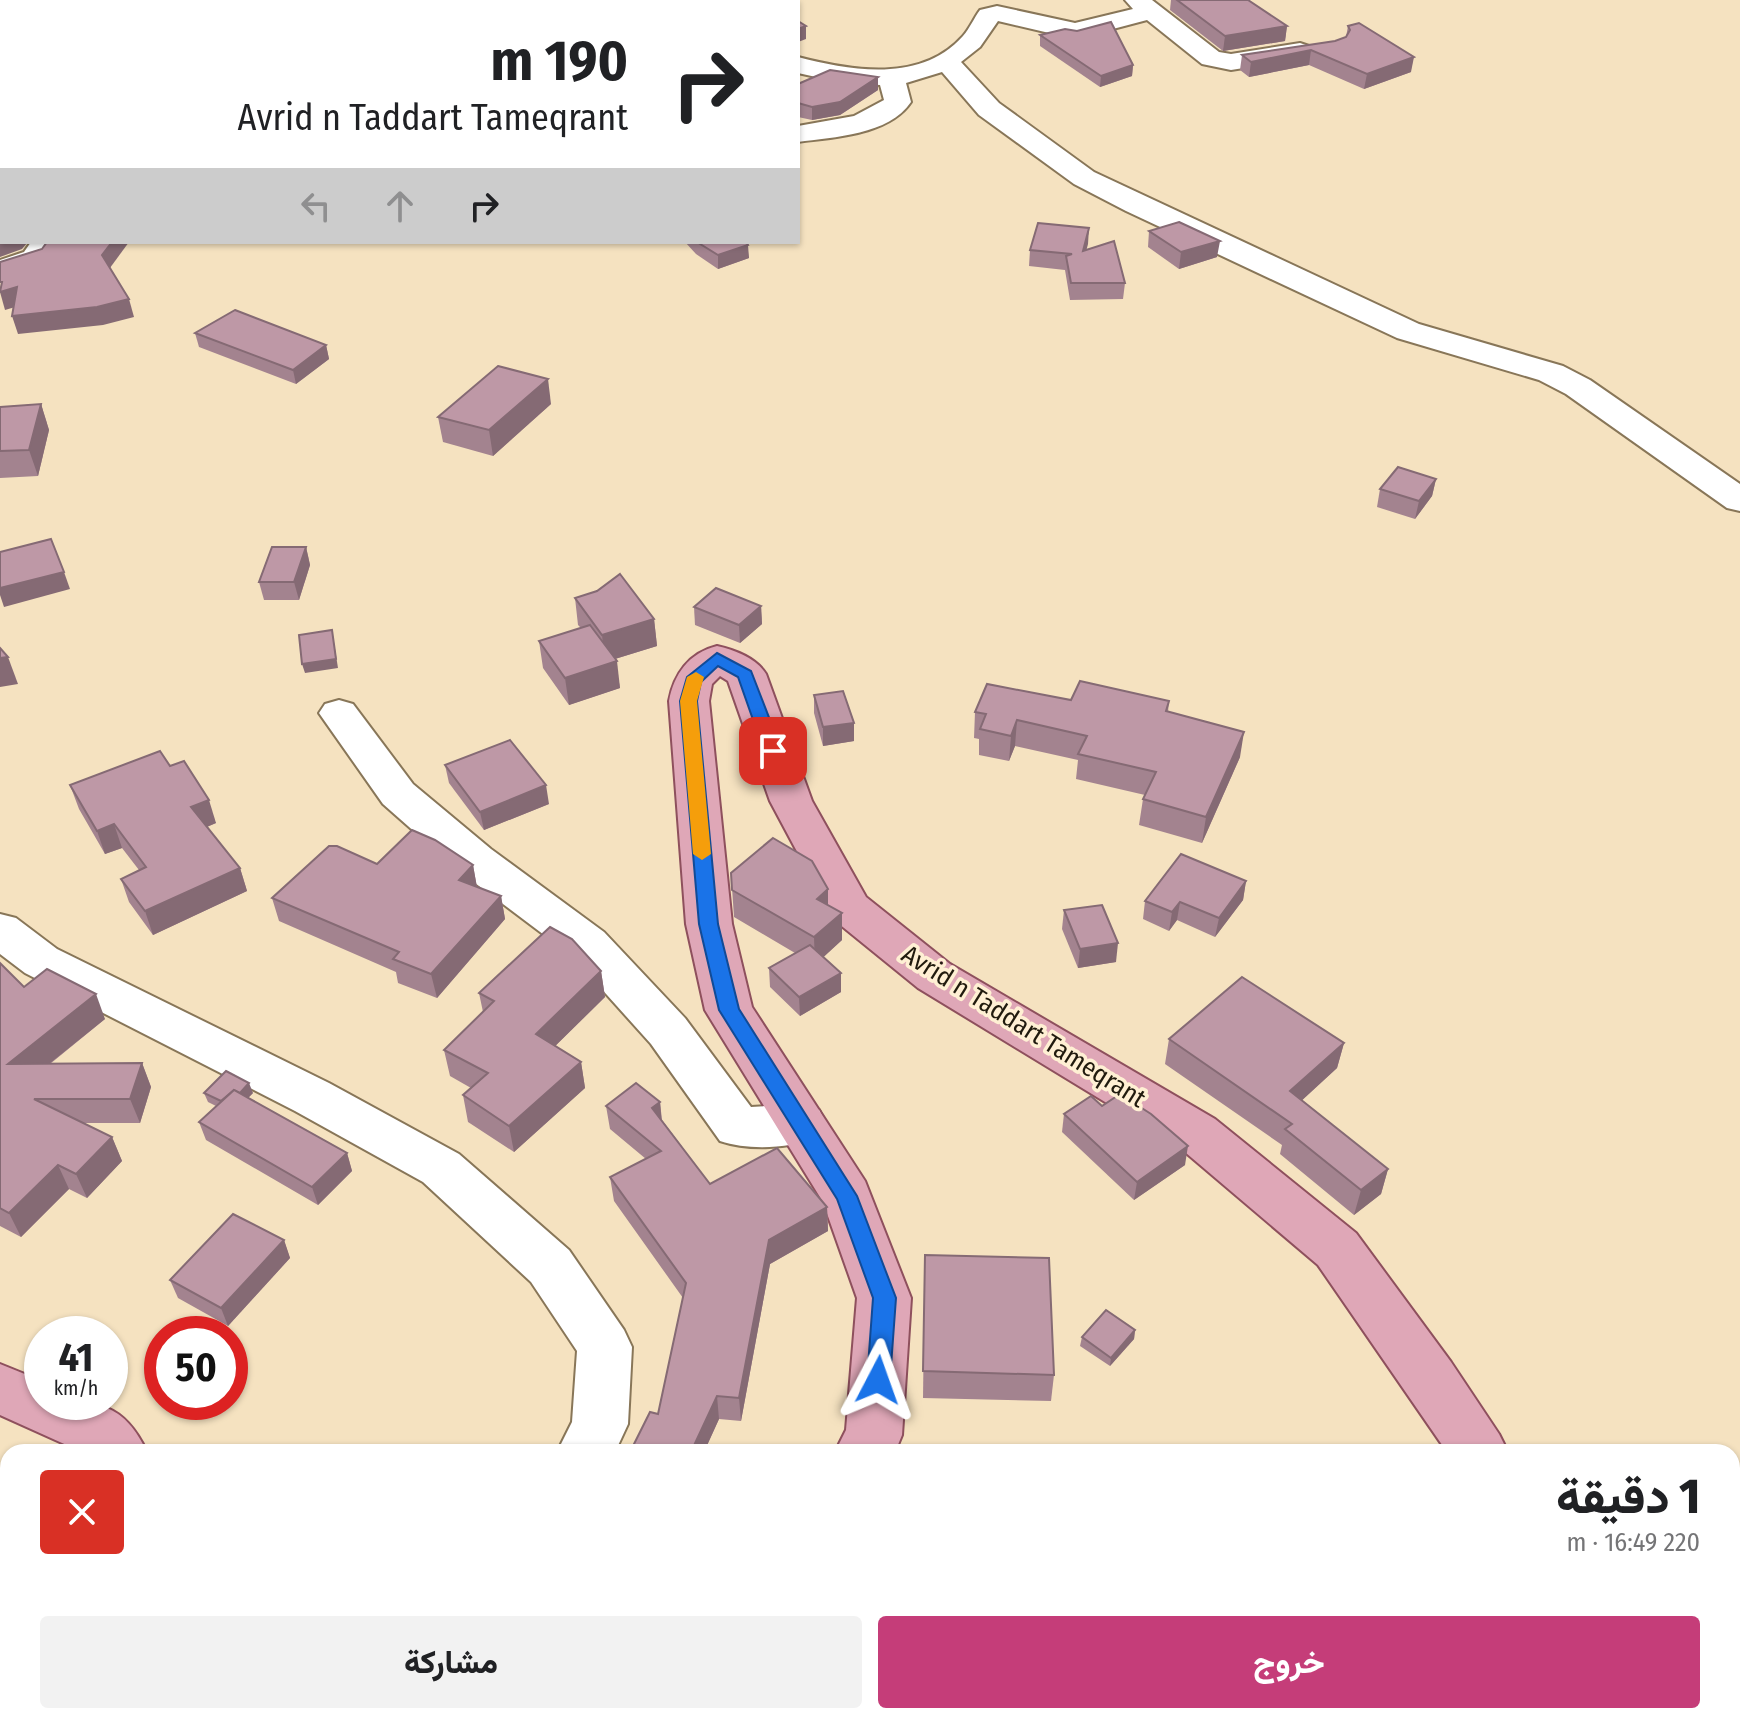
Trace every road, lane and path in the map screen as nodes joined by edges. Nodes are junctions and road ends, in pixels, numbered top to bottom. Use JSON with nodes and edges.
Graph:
{"nodes":[{"id":1,"x":1144,"y":6,"type":"edge"},
{"id":2,"x":1318,"y":48,"type":"edge"},
{"id":3,"x":946,"y":61,"type":"junction"},
{"id":4,"x":800,"y":65,"type":"edge"},
{"id":5,"x":892,"y":80,"type":"junction"},
{"id":6,"x":800,"y":134,"type":"edge"},
{"id":7,"x":45,"y":244,"type":"edge"},
{"id":8,"x":0,"y":270,"type":"edge"},
{"id":9,"x":1740,"y":500,"type":"edge"},
{"id":10,"x":339,"y":713,"type":"dead end"},
{"id":11,"x":0,"y":930,"type":"edge"},
{"id":12,"x":801,"y":1124,"type":"junction"},
{"id":13,"x":0,"y":1389,"type":"edge"},
{"id":14,"x":111,"y":1444,"type":"edge"},
{"id":15,"x":590,"y":1444,"type":"edge"},
{"id":16,"x":869,"y":1444,"type":"edge"},
{"id":17,"x":1474,"y":1444,"type":"edge"}],
"edges":[{"from":1,"to":2,"type":"street"},
{"from":1,"to":3,"type":"street"},
{"from":3,"to":5,"type":"street"},
{"from":3,"to":9,"type":"street"},
{"from":4,"to":5,"type":"street"},
{"from":5,"to":6,"type":"street"},
{"from":7,"to":8,"type":"street"},
{"from":10,"to":12,"type":"street"},
{"from":11,"to":15,"type":"street"},
{"from":12,"to":16,"type":"main road","name":"Avrid n Taddart Tameqrant"},
{"from":12,"to":17,"type":"main road","name":"Avrid n Taddart Tameqrant"},
{"from":13,"to":14,"type":"main road"}]}
